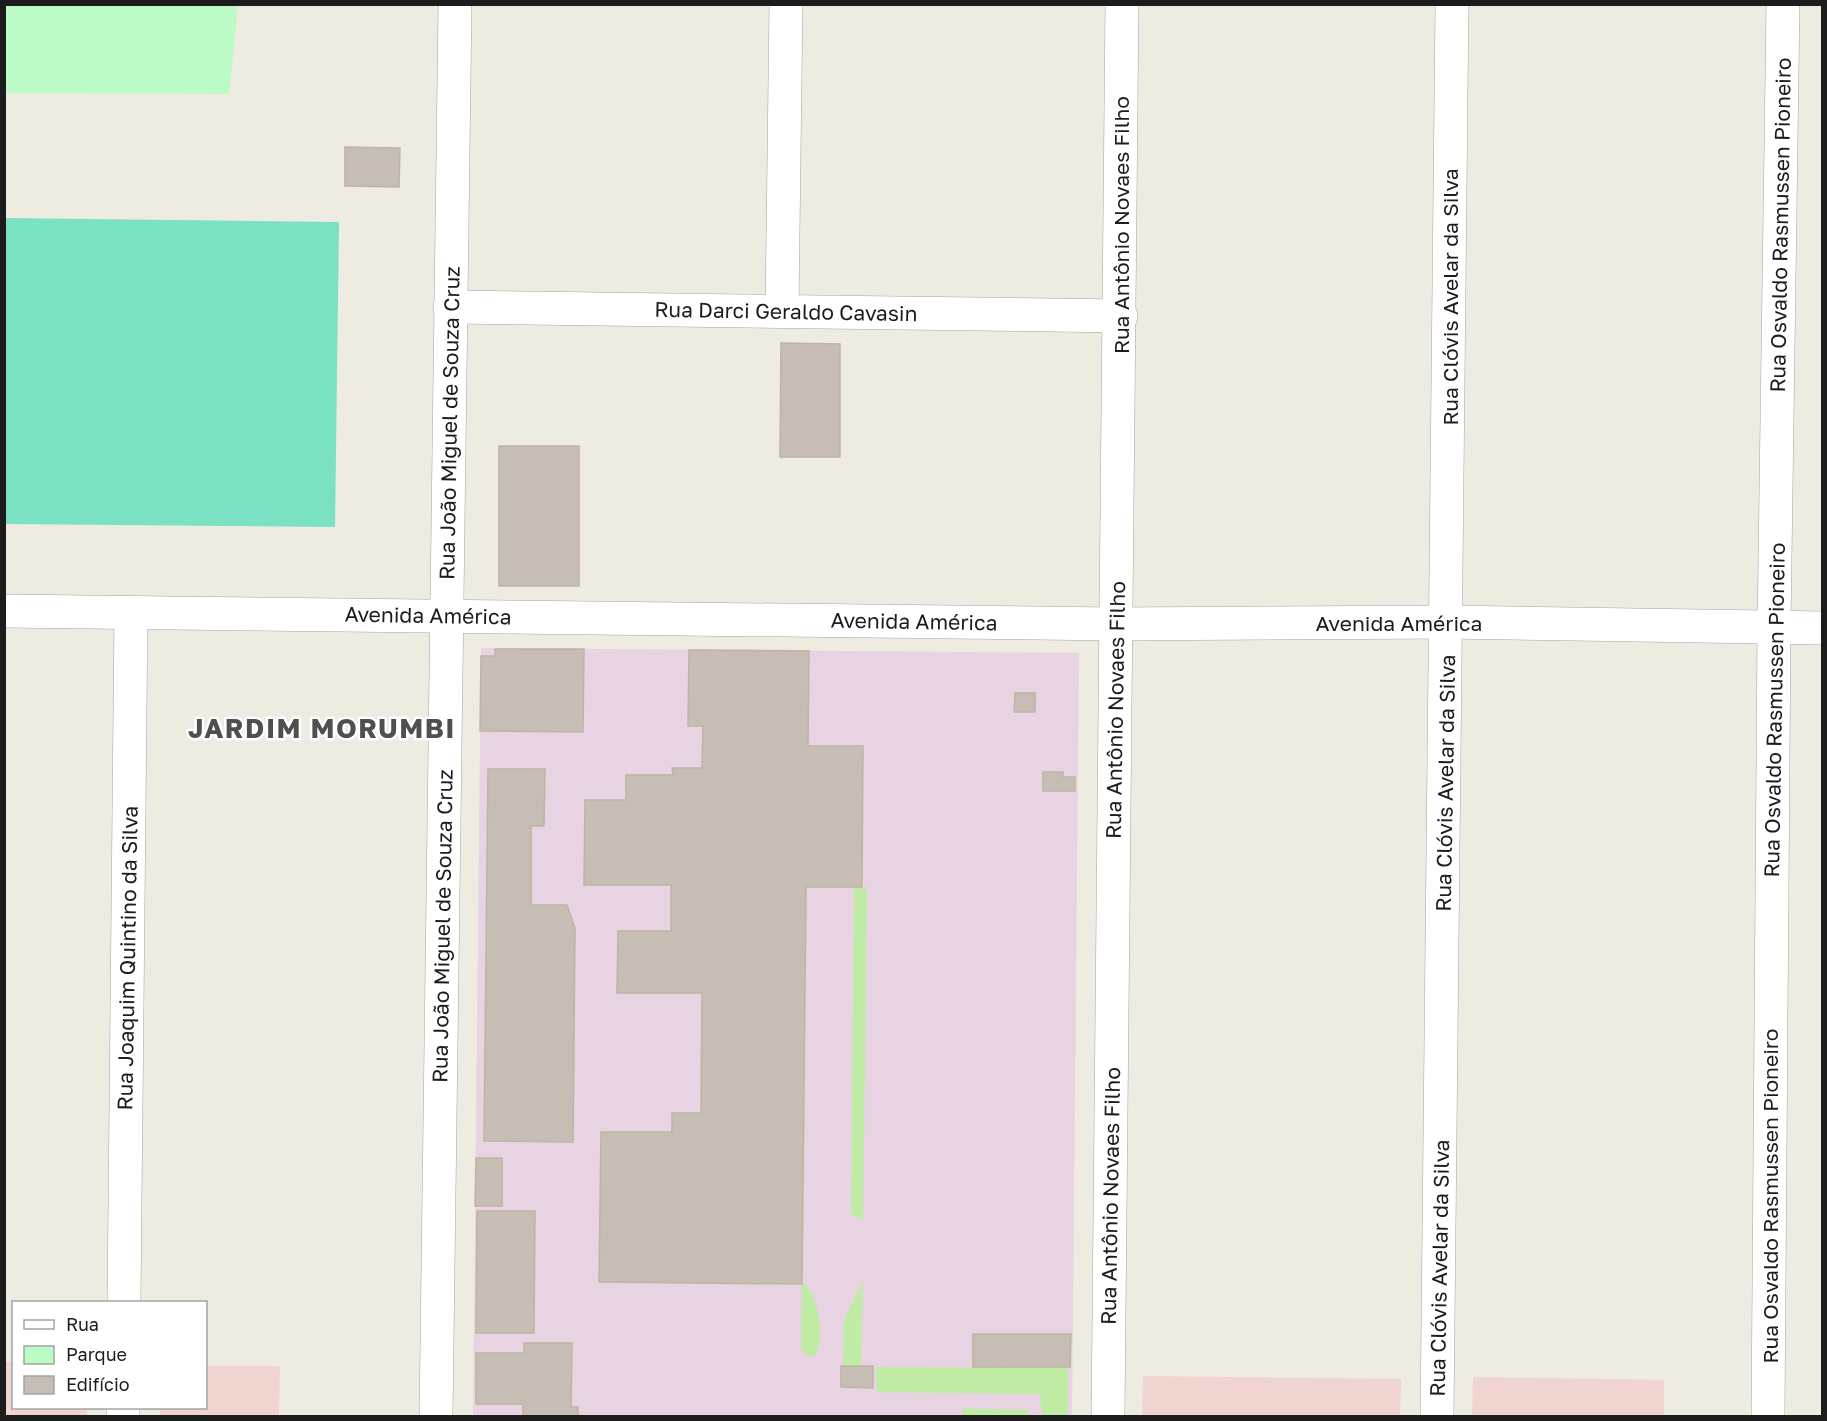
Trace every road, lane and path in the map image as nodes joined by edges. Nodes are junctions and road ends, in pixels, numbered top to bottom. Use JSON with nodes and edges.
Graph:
{"nodes":[{"id":1,"x":455,"y":4,"type":"edge"},
{"id":2,"x":786,"y":4,"type":"edge"},
{"id":3,"x":1122,"y":4,"type":"edge"},
{"id":4,"x":1452,"y":4,"type":"edge"},
{"id":5,"x":1783,"y":4,"type":"edge"},
{"id":6,"x":450,"y":308,"type":"junction"},
{"id":7,"x":782,"y":310,"type":"junction"},
{"id":8,"x":1121,"y":316,"type":"junction"},
{"id":9,"x":4,"y":611,"type":"edge"},
{"id":10,"x":131,"y":613,"type":"junction"},
{"id":11,"x":446,"y":615,"type":"junction"},
{"id":12,"x":1448,"y":622,"type":"junction"},
{"id":13,"x":1115,"y":624,"type":"junction"},
{"id":14,"x":1774,"y":628,"type":"junction"},
{"id":15,"x":1822,"y":628,"type":"edge"},
{"id":16,"x":124,"y":1301,"type":"edge"},
{"id":17,"x":436,"y":1416,"type":"edge"},
{"id":18,"x":1108,"y":1416,"type":"edge"},
{"id":19,"x":1437,"y":1416,"type":"edge"},
{"id":20,"x":1768,"y":1416,"type":"edge"}],
"edges":[{"from":1,"to":6,"type":"street","name":"Rua João Miguel de Souza Cruz"},
{"from":2,"to":7,"type":"street"},
{"from":3,"to":8,"type":"street","name":"Rua Antônio Novaes Filho"},
{"from":4,"to":12,"type":"street","name":"Rua Clóvis Avelar da Silva"},
{"from":5,"to":14,"type":"street","name":"Rua Osvaldo Rasmussen Pioneiro"},
{"from":6,"to":7,"type":"street","name":"Rua Darci Geraldo Cavasin"},
{"from":6,"to":11,"type":"street","name":"Rua João Miguel de Souza Cruz"},
{"from":7,"to":8,"type":"street","name":"Rua Darci Geraldo Cavasin"},
{"from":8,"to":13,"type":"street","name":"Rua Antônio Novaes Filho"},
{"from":9,"to":10,"type":"street","name":"Avenida América"},
{"from":10,"to":11,"type":"street","name":"Avenida América"},
{"from":10,"to":16,"type":"street","name":"Rua Joaquim Quintino da Silva"},
{"from":11,"to":13,"type":"street","name":"Avenida América"},
{"from":11,"to":17,"type":"street","name":"Rua João Miguel de Souza Cruz"},
{"from":12,"to":13,"type":"street","name":"Avenida América"},
{"from":12,"to":14,"type":"street","name":"Avenida América"},
{"from":12,"to":19,"type":"street","name":"Rua Clóvis Avelar da Silva"},
{"from":13,"to":18,"type":"street","name":"Rua Antônio Novaes Filho"},
{"from":14,"to":15,"type":"street","name":"Avenida América"},
{"from":14,"to":20,"type":"street","name":"Rua Osvaldo Rasmussen Pioneiro"}]}
